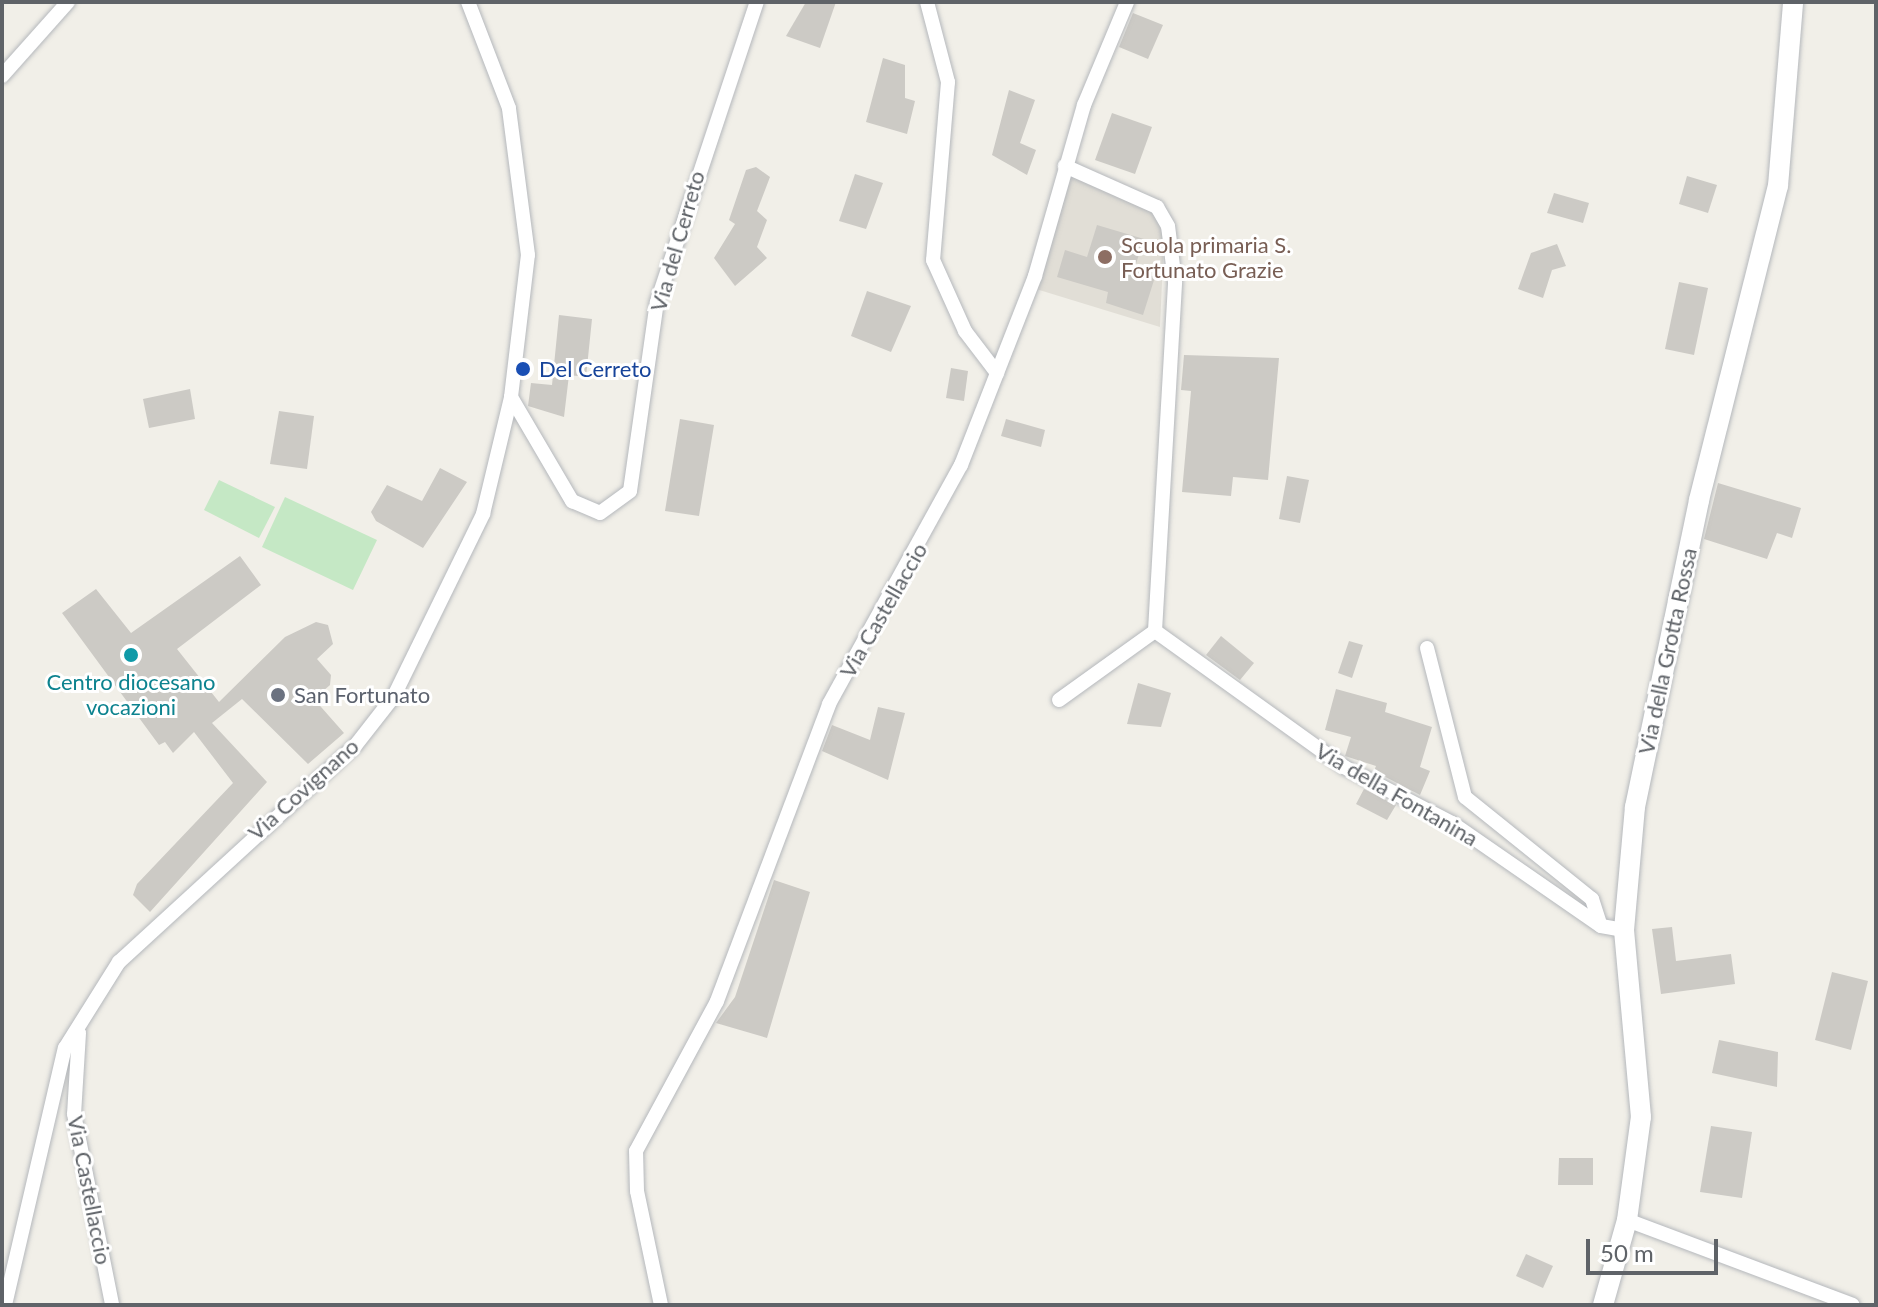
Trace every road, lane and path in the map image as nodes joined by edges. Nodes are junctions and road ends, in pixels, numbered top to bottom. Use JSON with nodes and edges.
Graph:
{"nodes":[{"id":1,"x":68,"y":2,"type":"edge"},
{"id":2,"x":468,"y":2,"type":"edge"},
{"id":3,"x":757,"y":2,"type":"edge"},
{"id":4,"x":927,"y":2,"type":"edge"},
{"id":5,"x":1127,"y":2,"type":"edge"},
{"id":6,"x":1793,"y":2,"type":"edge"},
{"id":7,"x":2,"y":76,"type":"edge"},
{"id":8,"x":1065,"y":166,"type":"junction"},
{"id":9,"x":997,"y":373,"type":"junction"},
{"id":10,"x":511,"y":397,"type":"junction"},
{"id":11,"x":1155,"y":631,"type":"junction"},
{"id":12,"x":1427,"y":648,"type":"dead end"},
{"id":13,"x":1059,"y":700,"type":"dead end"},
{"id":14,"x":1601,"y":926,"type":"junction"},
{"id":15,"x":1624,"y":930,"type":"junction"},
{"id":16,"x":79,"y":1028,"type":"junction"},
{"id":17,"x":1627,"y":1220,"type":"junction"},
{"id":18,"x":5,"y":1305,"type":"edge"},
{"id":19,"x":112,"y":1305,"type":"edge"},
{"id":20,"x":661,"y":1305,"type":"edge"},
{"id":21,"x":1603,"y":1305,"type":"edge"},
{"id":22,"x":1853,"y":1305,"type":"edge"}],
"edges":[{"from":1,"to":7,"type":"street"},
{"from":2,"to":10,"type":"street","name":"Via Covignano"},
{"from":3,"to":10,"type":"street","name":"Via del Cerreto"},
{"from":4,"to":9,"type":"street"},
{"from":5,"to":8,"type":"street","name":"Via Castellaccio"},
{"from":6,"to":15,"type":"street","name":"Via della Grotta Rossa"},
{"from":8,"to":9,"type":"street","name":"Via Castellaccio"},
{"from":8,"to":11,"type":"street"},
{"from":9,"to":20,"type":"street","name":"Via Castellaccio"},
{"from":10,"to":16,"type":"street","name":"Via Covignano"},
{"from":11,"to":13,"type":"street"},
{"from":11,"to":14,"type":"street","name":"Via della Fontanina"},
{"from":12,"to":14,"type":"street","name":"Via della Fontanina"},
{"from":14,"to":15,"type":"street","name":"Via della Fontanina"},
{"from":15,"to":17,"type":"street","name":"Via della Grotta Rossa"},
{"from":16,"to":18,"type":"street","name":"Via Covignano"},
{"from":16,"to":19,"type":"street","name":"Via Castellaccio"},
{"from":17,"to":21,"type":"street","name":"Via della Grotta Rossa"},
{"from":17,"to":22,"type":"street"}]}
